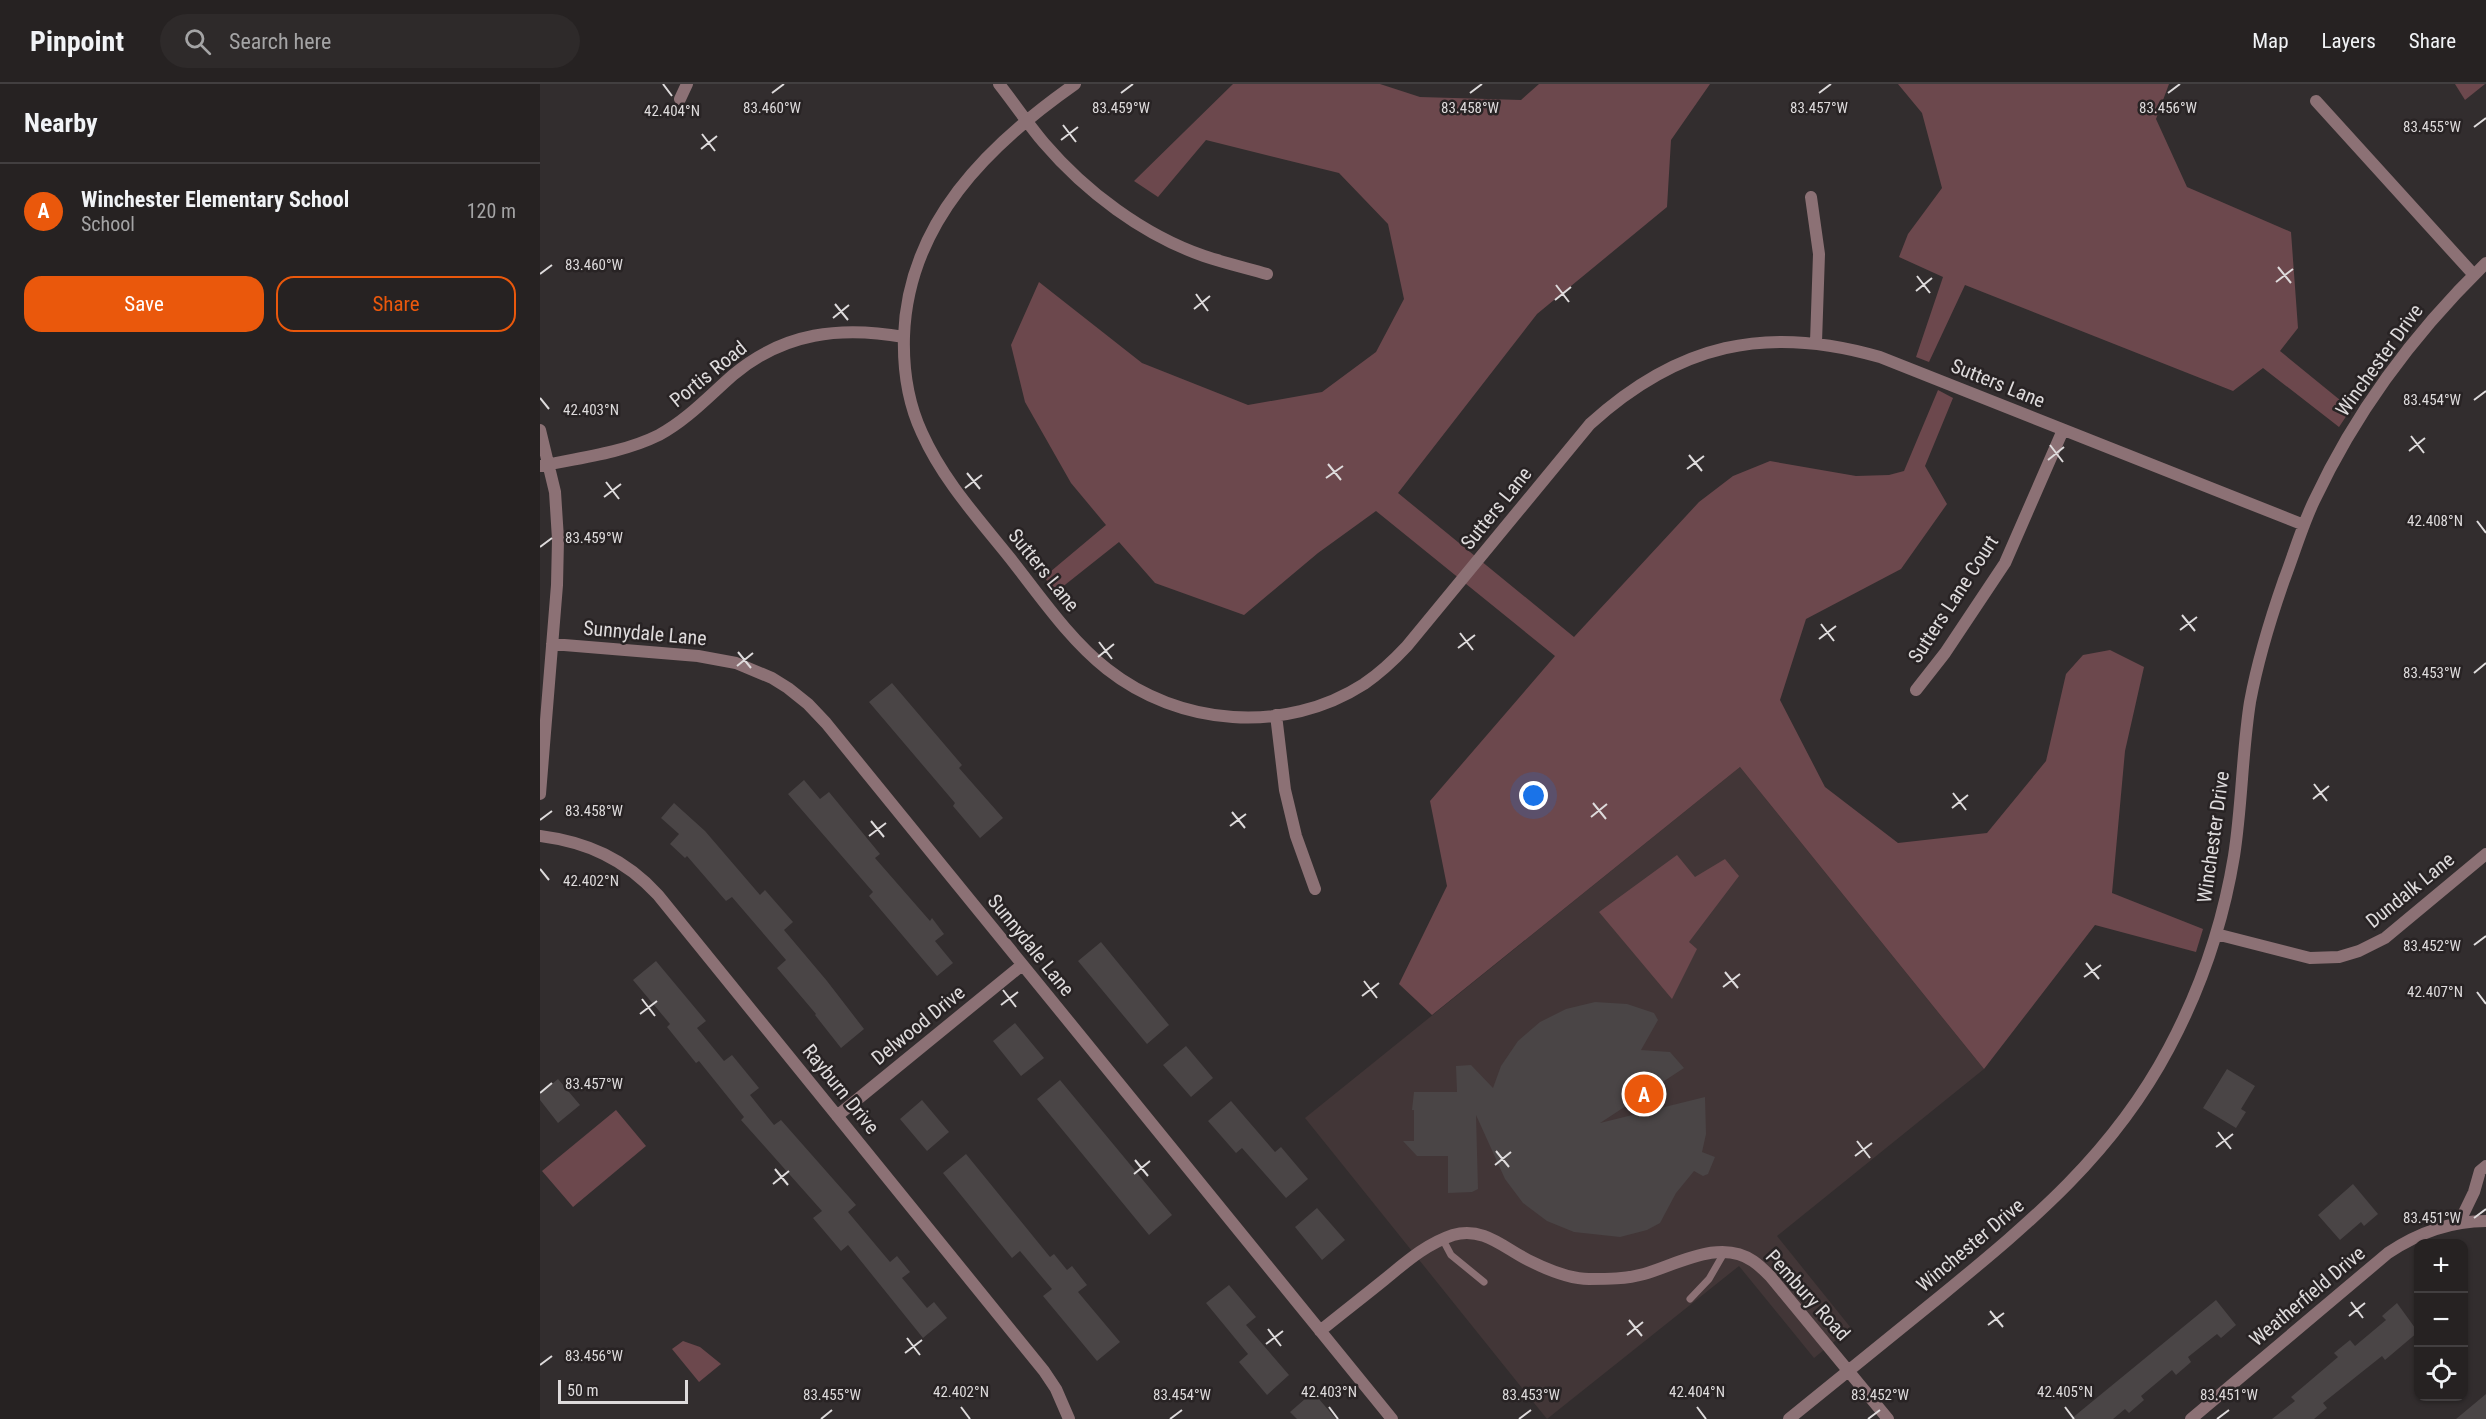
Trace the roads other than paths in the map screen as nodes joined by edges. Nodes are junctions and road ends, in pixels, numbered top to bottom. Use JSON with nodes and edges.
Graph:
{"nodes":[{"id":1,"x":687,"y":84,"type":"edge"},
{"id":2,"x":999,"y":84,"type":"edge"},
{"id":3,"x":1075,"y":84,"type":"edge"},
{"id":4,"x":680,"y":99,"type":"dead end"},
{"id":5,"x":2316,"y":101,"type":"dead end"},
{"id":6,"x":1027,"y":121,"type":"junction"},
{"id":7,"x":1812,"y":198,"type":"dead end"},
{"id":8,"x":2486,"y":263,"type":"edge"},
{"id":9,"x":1267,"y":274,"type":"dead end"},
{"id":10,"x":2474,"y":275,"type":"junction"},
{"id":11,"x":904,"y":337,"type":"junction"},
{"id":12,"x":1816,"y":342,"type":"junction"},
{"id":13,"x":540,"y":430,"type":"edge"},
{"id":14,"x":2063,"y":430,"type":"junction"},
{"id":15,"x":544,"y":465,"type":"edge"},
{"id":16,"x":2304,"y":525,"type":"junction"},
{"id":17,"x":552,"y":644,"type":"junction"},
{"id":18,"x":1916,"y":690,"type":"dead end"},
{"id":19,"x":1276,"y":714,"type":"junction"},
{"id":20,"x":540,"y":794,"type":"edge"},
{"id":21,"x":540,"y":836,"type":"edge"},
{"id":22,"x":2486,"y":854,"type":"edge"},
{"id":23,"x":1315,"y":889,"type":"dead end"},
{"id":24,"x":2216,"y":934,"type":"junction"},
{"id":25,"x":1022,"y":965,"type":"junction"},
{"id":26,"x":837,"y":1116,"type":"junction"},
{"id":27,"x":2486,"y":1166,"type":"edge"},
{"id":28,"x":2486,"y":1221,"type":"edge"},
{"id":29,"x":2459,"y":1223,"type":"junction"},
{"id":30,"x":1443,"y":1240,"type":"junction"},
{"id":31,"x":1724,"y":1253,"type":"junction"},
{"id":32,"x":1484,"y":1282,"type":"dead end"},
{"id":33,"x":1690,"y":1299,"type":"dead end"},
{"id":34,"x":1320,"y":1331,"type":"junction"},
{"id":35,"x":1849,"y":1371,"type":"junction"},
{"id":36,"x":1069,"y":1419,"type":"edge"},
{"id":37,"x":1392,"y":1419,"type":"edge"},
{"id":38,"x":1789,"y":1419,"type":"edge"},
{"id":39,"x":1888,"y":1419,"type":"edge"},
{"id":40,"x":2191,"y":1419,"type":"edge"}],
"edges":[{"from":1,"to":4,"type":"street"},
{"from":2,"to":6,"type":"street"},
{"from":3,"to":6,"type":"street","name":"Sutters Lane"},
{"from":5,"to":10,"type":"street"},
{"from":6,"to":9,"type":"street"},
{"from":6,"to":11,"type":"street","name":"Sutters Lane"},
{"from":7,"to":12,"type":"street"},
{"from":8,"to":10,"type":"street","name":"Winchester Drive"},
{"from":10,"to":16,"type":"street","name":"Winchester Drive"},
{"from":11,"to":15,"type":"street","name":"Portis Road"},
{"from":11,"to":19,"type":"street","name":"Sutters Lane"},
{"from":12,"to":14,"type":"street","name":"Sutters Lane"},
{"from":12,"to":19,"type":"street","name":"Sutters Lane"},
{"from":13,"to":15,"type":"street"},
{"from":14,"to":16,"type":"street","name":"Sutters Lane"},
{"from":14,"to":18,"type":"street","name":"Sutters Lane Court"},
{"from":15,"to":17,"type":"street"},
{"from":16,"to":24,"type":"street","name":"Winchester Drive"},
{"from":17,"to":20,"type":"street"},
{"from":17,"to":25,"type":"street","name":"Sunnydale Lane"},
{"from":19,"to":23,"type":"street"},
{"from":21,"to":26,"type":"street","name":"Rayburn Drive"},
{"from":22,"to":24,"type":"street","name":"Dundalk Lane"},
{"from":24,"to":35,"type":"street","name":"Winchester Drive"},
{"from":25,"to":26,"type":"street","name":"Delwood Drive"},
{"from":25,"to":34,"type":"street","name":"Sunnydale Lane"},
{"from":26,"to":36,"type":"street","name":"Rayburn Drive"},
{"from":27,"to":29,"type":"street"},
{"from":28,"to":29,"type":"street","name":"Weatherfield Drive"},
{"from":29,"to":40,"type":"street","name":"Weatherfield Drive"},
{"from":30,"to":31,"type":"street","name":"Pembury Road"},
{"from":30,"to":32,"type":"lane"},
{"from":30,"to":34,"type":"street","name":"Pembury Road"},
{"from":31,"to":33,"type":"lane"},
{"from":31,"to":35,"type":"street","name":"Pembury Road"},
{"from":34,"to":37,"type":"street","name":"Sunnydale Lane"},
{"from":35,"to":38,"type":"street","name":"Winchester Drive"},
{"from":35,"to":39,"type":"street","name":"Pembury Road"}]}
